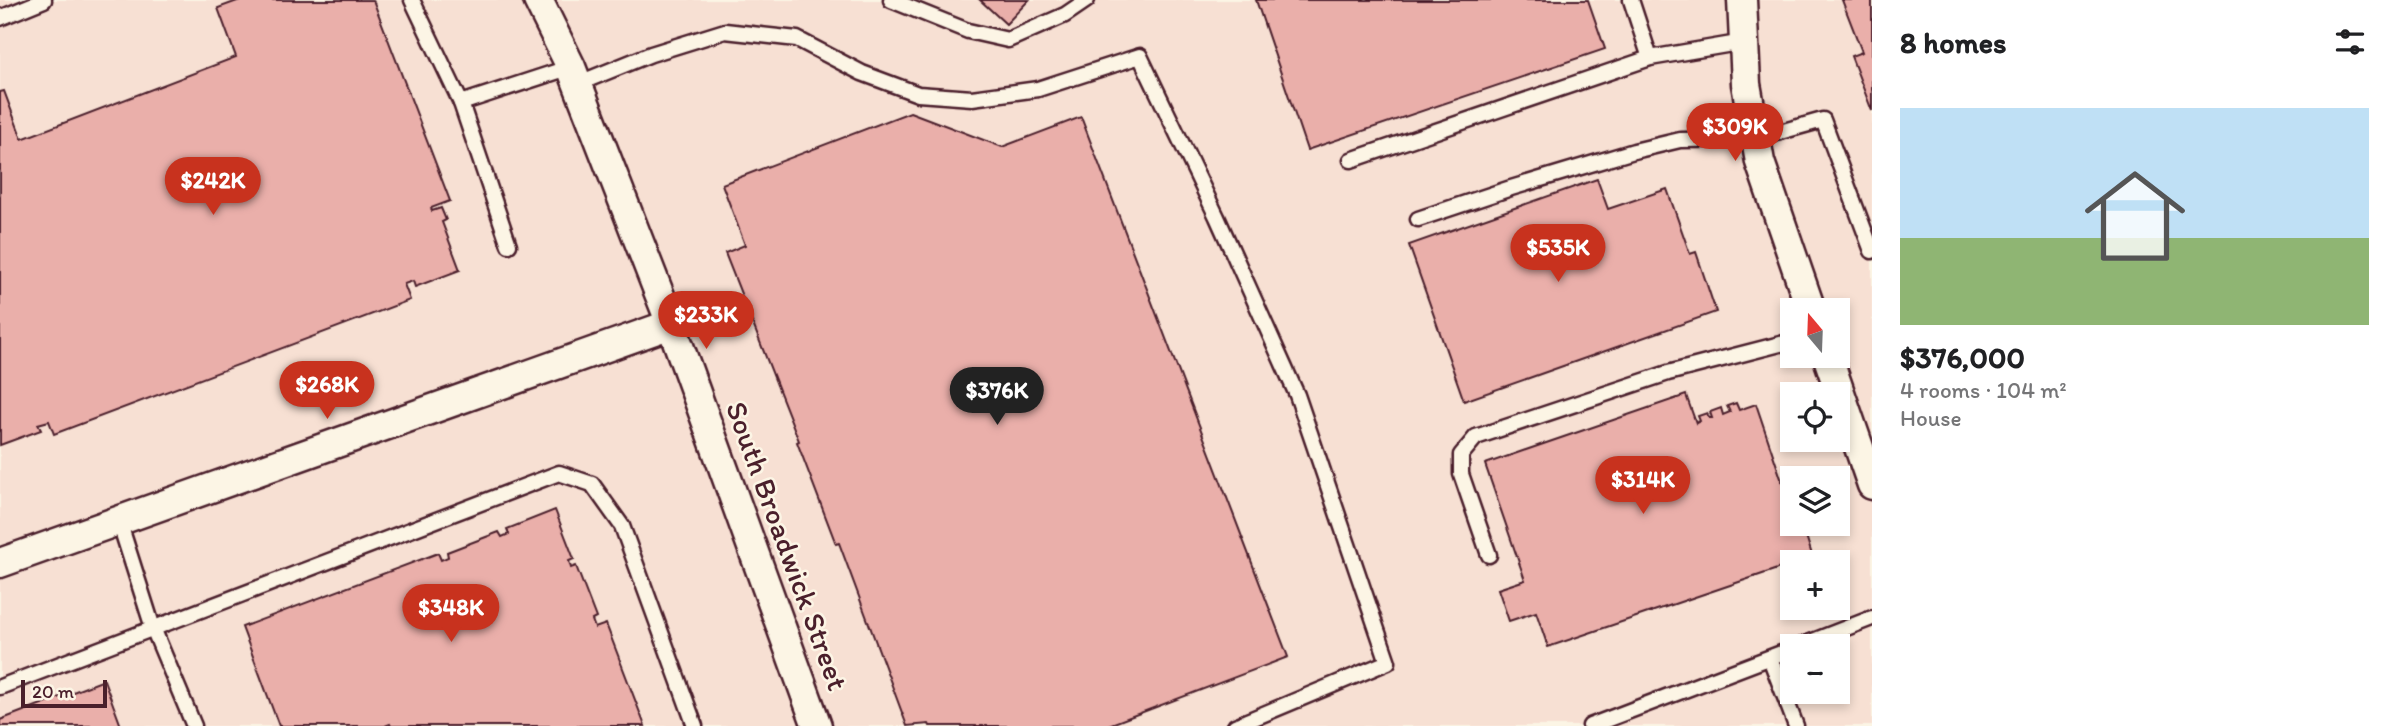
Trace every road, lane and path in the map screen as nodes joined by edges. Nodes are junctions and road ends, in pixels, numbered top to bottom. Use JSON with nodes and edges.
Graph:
{"nodes":[{"id":1,"x":44,"y":0,"type":"edge"},
{"id":2,"x":412,"y":0,"type":"edge"},
{"id":3,"x":538,"y":0,"type":"edge"},
{"id":4,"x":891,"y":0,"type":"edge"},
{"id":5,"x":1087,"y":0,"type":"edge"},
{"id":6,"x":1630,"y":0,"type":"edge"},
{"id":7,"x":1742,"y":0,"type":"edge"},
{"id":8,"x":0,"y":18,"type":"edge"},
{"id":9,"x":1744,"y":42,"type":"junction"},
{"id":10,"x":1650,"y":58,"type":"junction"},
{"id":11,"x":574,"y":75,"type":"junction"},
{"id":12,"x":461,"y":103,"type":"junction"},
{"id":13,"x":1755,"y":139,"type":"junction"},
{"id":14,"x":1351,"y":160,"type":"dead end"},
{"id":15,"x":1418,"y":219,"type":"dead end"},
{"id":16,"x":509,"y":245,"type":"dead end"},
{"id":17,"x":1872,"y":251,"type":"edge"},
{"id":18,"x":1807,"y":298,"type":"edge"},
{"id":19,"x":671,"y":324,"type":"junction"},
{"id":20,"x":1780,"y":344,"type":"edge"},
{"id":21,"x":1832,"y":368,"type":"edge"},
{"id":22,"x":1872,"y":485,"type":"edge"},
{"id":23,"x":119,"y":521,"type":"junction"},
{"id":24,"x":1489,"y":555,"type":"dead end"},
{"id":25,"x":0,"y":563,"type":"edge"},
{"id":26,"x":1872,"y":618,"type":"edge"},
{"id":27,"x":153,"y":628,"type":"junction"},
{"id":28,"x":1831,"y":634,"type":"edge"},
{"id":29,"x":1780,"y":654,"type":"edge"},
{"id":30,"x":1770,"y":658,"type":"junction"},
{"id":31,"x":0,"y":687,"type":"edge"},
{"id":32,"x":194,"y":726,"type":"edge"},
{"id":33,"x":695,"y":726,"type":"edge"},
{"id":34,"x":817,"y":726,"type":"edge"},
{"id":35,"x":1235,"y":726,"type":"edge"},
{"id":36,"x":1590,"y":726,"type":"edge"},
{"id":37,"x":1796,"y":726,"type":"edge"}],
"edges":[{"from":1,"to":8,"type":"lane"},
{"from":2,"to":12,"type":"lane"},
{"from":3,"to":11,"type":"street","name":"South Broadwick Street"},
{"from":4,"to":5,"type":"lane"},
{"from":6,"to":10,"type":"lane"},
{"from":7,"to":9,"type":"street"},
{"from":9,"to":10,"type":"lane"},
{"from":9,"to":13,"type":"street"},
{"from":10,"to":14,"type":"lane"},
{"from":11,"to":12,"type":"lane"},
{"from":11,"to":19,"type":"street","name":"South Broadwick Street"},
{"from":11,"to":35,"type":"lane"},
{"from":12,"to":16,"type":"lane"},
{"from":13,"to":15,"type":"lane"},
{"from":13,"to":17,"type":"lane"},
{"from":13,"to":18,"type":"street"},
{"from":19,"to":23,"type":"street"},
{"from":19,"to":34,"type":"street","name":"South Broadwick Street"},
{"from":20,"to":24,"type":"lane"},
{"from":21,"to":22,"type":"street"},
{"from":23,"to":25,"type":"street"},
{"from":23,"to":27,"type":"lane"},
{"from":26,"to":28,"type":"lane"},
{"from":27,"to":31,"type":"lane"},
{"from":27,"to":32,"type":"lane"},
{"from":27,"to":33,"type":"lane"},
{"from":29,"to":30,"type":"lane"},
{"from":30,"to":36,"type":"lane"},
{"from":30,"to":37,"type":"lane"}]}
